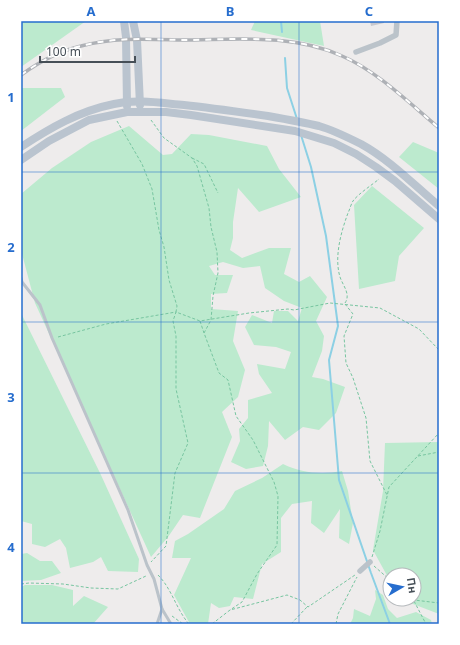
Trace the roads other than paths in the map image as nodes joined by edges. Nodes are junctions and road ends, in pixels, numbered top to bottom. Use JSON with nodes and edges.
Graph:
{"nodes":[{"id":1,"x":124,"y":21,"type":"edge"},
{"id":2,"x":133,"y":21,"type":"edge"},
{"id":3,"x":397,"y":21,"type":"edge"},
{"id":4,"x":356,"y":52,"type":"dead end"},
{"id":5,"x":140,"y":101,"type":"junction"},
{"id":6,"x":127,"y":102,"type":"junction"},
{"id":7,"x":127,"y":112,"type":"junction"},
{"id":8,"x":141,"y":112,"type":"junction"},
{"id":9,"x":21,"y":147,"type":"edge"},
{"id":10,"x":21,"y":160,"type":"edge"},
{"id":11,"x":439,"y":206,"type":"edge"},
{"id":12,"x":439,"y":219,"type":"edge"},
{"id":13,"x":21,"y":278,"type":"edge"},
{"id":14,"x":370,"y":562,"type":"road end"},
{"id":15,"x":360,"y":571,"type":"road end"},
{"id":16,"x":162,"y":609,"type":"junction"},
{"id":17,"x":157,"y":624,"type":"edge"},
{"id":18,"x":171,"y":624,"type":"edge"}],
"edges":[{"from":1,"to":6,"type":"main road"},
{"from":2,"to":5,"type":"main road"},
{"from":3,"to":4,"type":"street"},
{"from":5,"to":6,"type":"main road"},
{"from":5,"to":8,"type":"main road"},
{"from":5,"to":11,"type":"main road"},
{"from":6,"to":7,"type":"main road"},
{"from":6,"to":9,"type":"main road"},
{"from":7,"to":8,"type":"main road"},
{"from":7,"to":10,"type":"main road"},
{"from":8,"to":12,"type":"main road"},
{"from":13,"to":16,"type":"lane"},
{"from":14,"to":15,"type":"street"},
{"from":16,"to":17,"type":"lane"},
{"from":16,"to":18,"type":"lane"}]}
